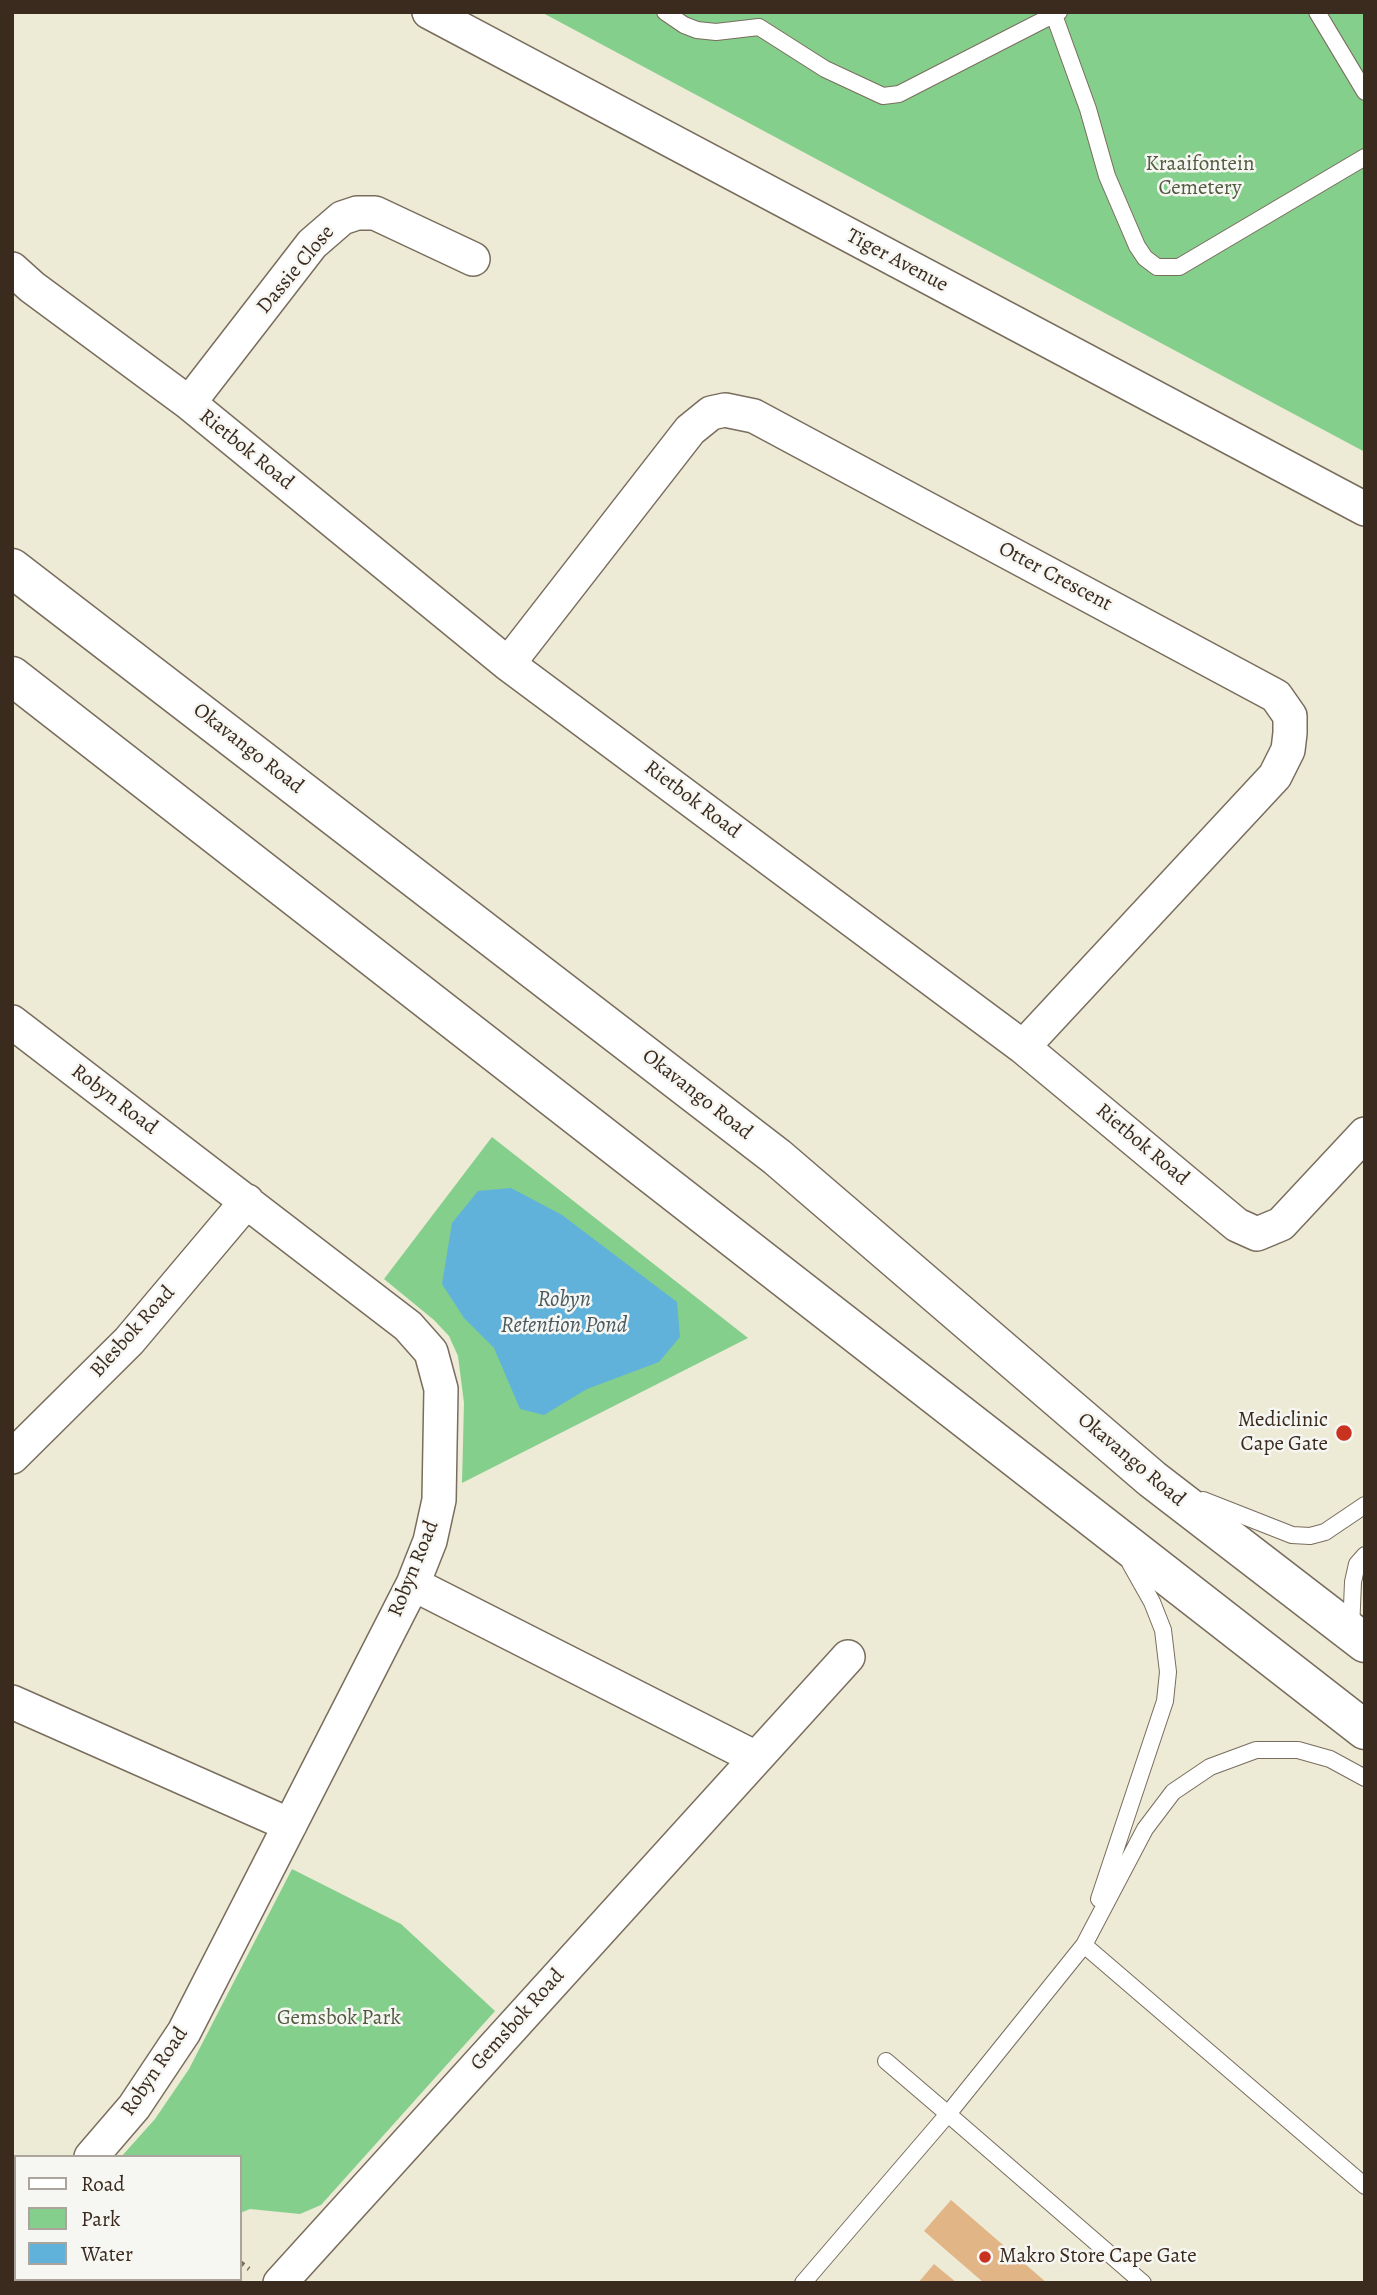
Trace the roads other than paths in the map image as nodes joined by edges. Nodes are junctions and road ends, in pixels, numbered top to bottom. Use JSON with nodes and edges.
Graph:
{"nodes":[{"id":1,"x":429,"y":12,"type":"edge"},
{"id":2,"x":665,"y":12,"type":"edge"},
{"id":3,"x":1317,"y":12,"type":"edge"},
{"id":4,"x":1056,"y":14,"type":"edge"},
{"id":5,"x":1365,"y":92,"type":"edge"},
{"id":6,"x":1365,"y":157,"type":"edge"},
{"id":7,"x":473,"y":259,"type":"dead end"},
{"id":8,"x":12,"y":269,"type":"edge"},
{"id":9,"x":189,"y":403,"type":"junction"},
{"id":10,"x":1365,"y":509,"type":"edge"},
{"id":11,"x":12,"y":568,"type":"edge"},
{"id":12,"x":508,"y":664,"type":"junction"},
{"id":13,"x":12,"y":676,"type":"edge"},
{"id":14,"x":12,"y":1022,"type":"edge"},
{"id":15,"x":1023,"y":1046,"type":"junction"},
{"id":16,"x":1365,"y":1134,"type":"edge"},
{"id":17,"x":247,"y":1201,"type":"junction"},
{"id":18,"x":12,"y":1457,"type":"edge"},
{"id":19,"x":1152,"y":1479,"type":"junction"},
{"id":20,"x":1365,"y":1505,"type":"edge"},
{"id":21,"x":1102,"y":1523,"type":"junction"},
{"id":22,"x":1365,"y":1555,"type":"edge"},
{"id":23,"x":413,"y":1584,"type":"junction"},
{"id":24,"x":1358,"y":1637,"type":"edge"},
{"id":25,"x":848,"y":1657,"type":"dead end"},
{"id":26,"x":12,"y":1702,"type":"edge"},
{"id":27,"x":1365,"y":1730,"type":"edge"},
{"id":28,"x":756,"y":1758,"type":"junction"},
{"id":29,"x":1365,"y":1778,"type":"edge"},
{"id":30,"x":290,"y":1825,"type":"junction"},
{"id":31,"x":1084,"y":1945,"type":"junction"},
{"id":32,"x":886,"y":2061,"type":"dead end"},
{"id":33,"x":948,"y":2114,"type":"junction"},
{"id":34,"x":93,"y":2155,"type":"edge"},
{"id":35,"x":1365,"y":2186,"type":"edge"},
{"id":36,"x":280,"y":2283,"type":"edge"},
{"id":37,"x":803,"y":2283,"type":"edge"},
{"id":38,"x":1143,"y":2283,"type":"edge"}],
"edges":[{"from":1,"to":10,"type":"street","name":"Tiger Avenue"},
{"from":2,"to":4,"type":"lane"},
{"from":3,"to":5,"type":"lane"},
{"from":4,"to":6,"type":"lane"},
{"from":7,"to":9,"type":"street","name":"Dassie Close"},
{"from":8,"to":9,"type":"street","name":"Rietbok Road"},
{"from":9,"to":12,"type":"street","name":"Rietbok Road"},
{"from":11,"to":19,"type":"main road","name":"Okavango Road"},
{"from":12,"to":15,"type":"street","name":"Rietbok Road"},
{"from":12,"to":15,"type":"street","name":"Otter Crescent"},
{"from":13,"to":21,"type":"main road"},
{"from":14,"to":17,"type":"street","name":"Robyn Road"},
{"from":15,"to":16,"type":"street","name":"Rietbok Road"},
{"from":17,"to":18,"type":"street","name":"Blesbok Road"},
{"from":17,"to":23,"type":"street","name":"Robyn Road"},
{"from":19,"to":20,"type":"lane"},
{"from":19,"to":24,"type":"main road","name":"Okavango Road"},
{"from":21,"to":27,"type":"main road"},
{"from":21,"to":31,"type":"lane"},
{"from":22,"to":24,"type":"lane"},
{"from":23,"to":28,"type":"street"},
{"from":23,"to":30,"type":"street","name":"Robyn Road"},
{"from":25,"to":28,"type":"street","name":"Gemsbok Road"},
{"from":26,"to":30,"type":"street"},
{"from":28,"to":36,"type":"street","name":"Gemsbok Road"},
{"from":29,"to":31,"type":"lane"},
{"from":30,"to":34,"type":"street","name":"Robyn Road"},
{"from":31,"to":33,"type":"lane"},
{"from":31,"to":35,"type":"lane"},
{"from":32,"to":33,"type":"lane"},
{"from":33,"to":37,"type":"lane"},
{"from":33,"to":38,"type":"lane"}]}
